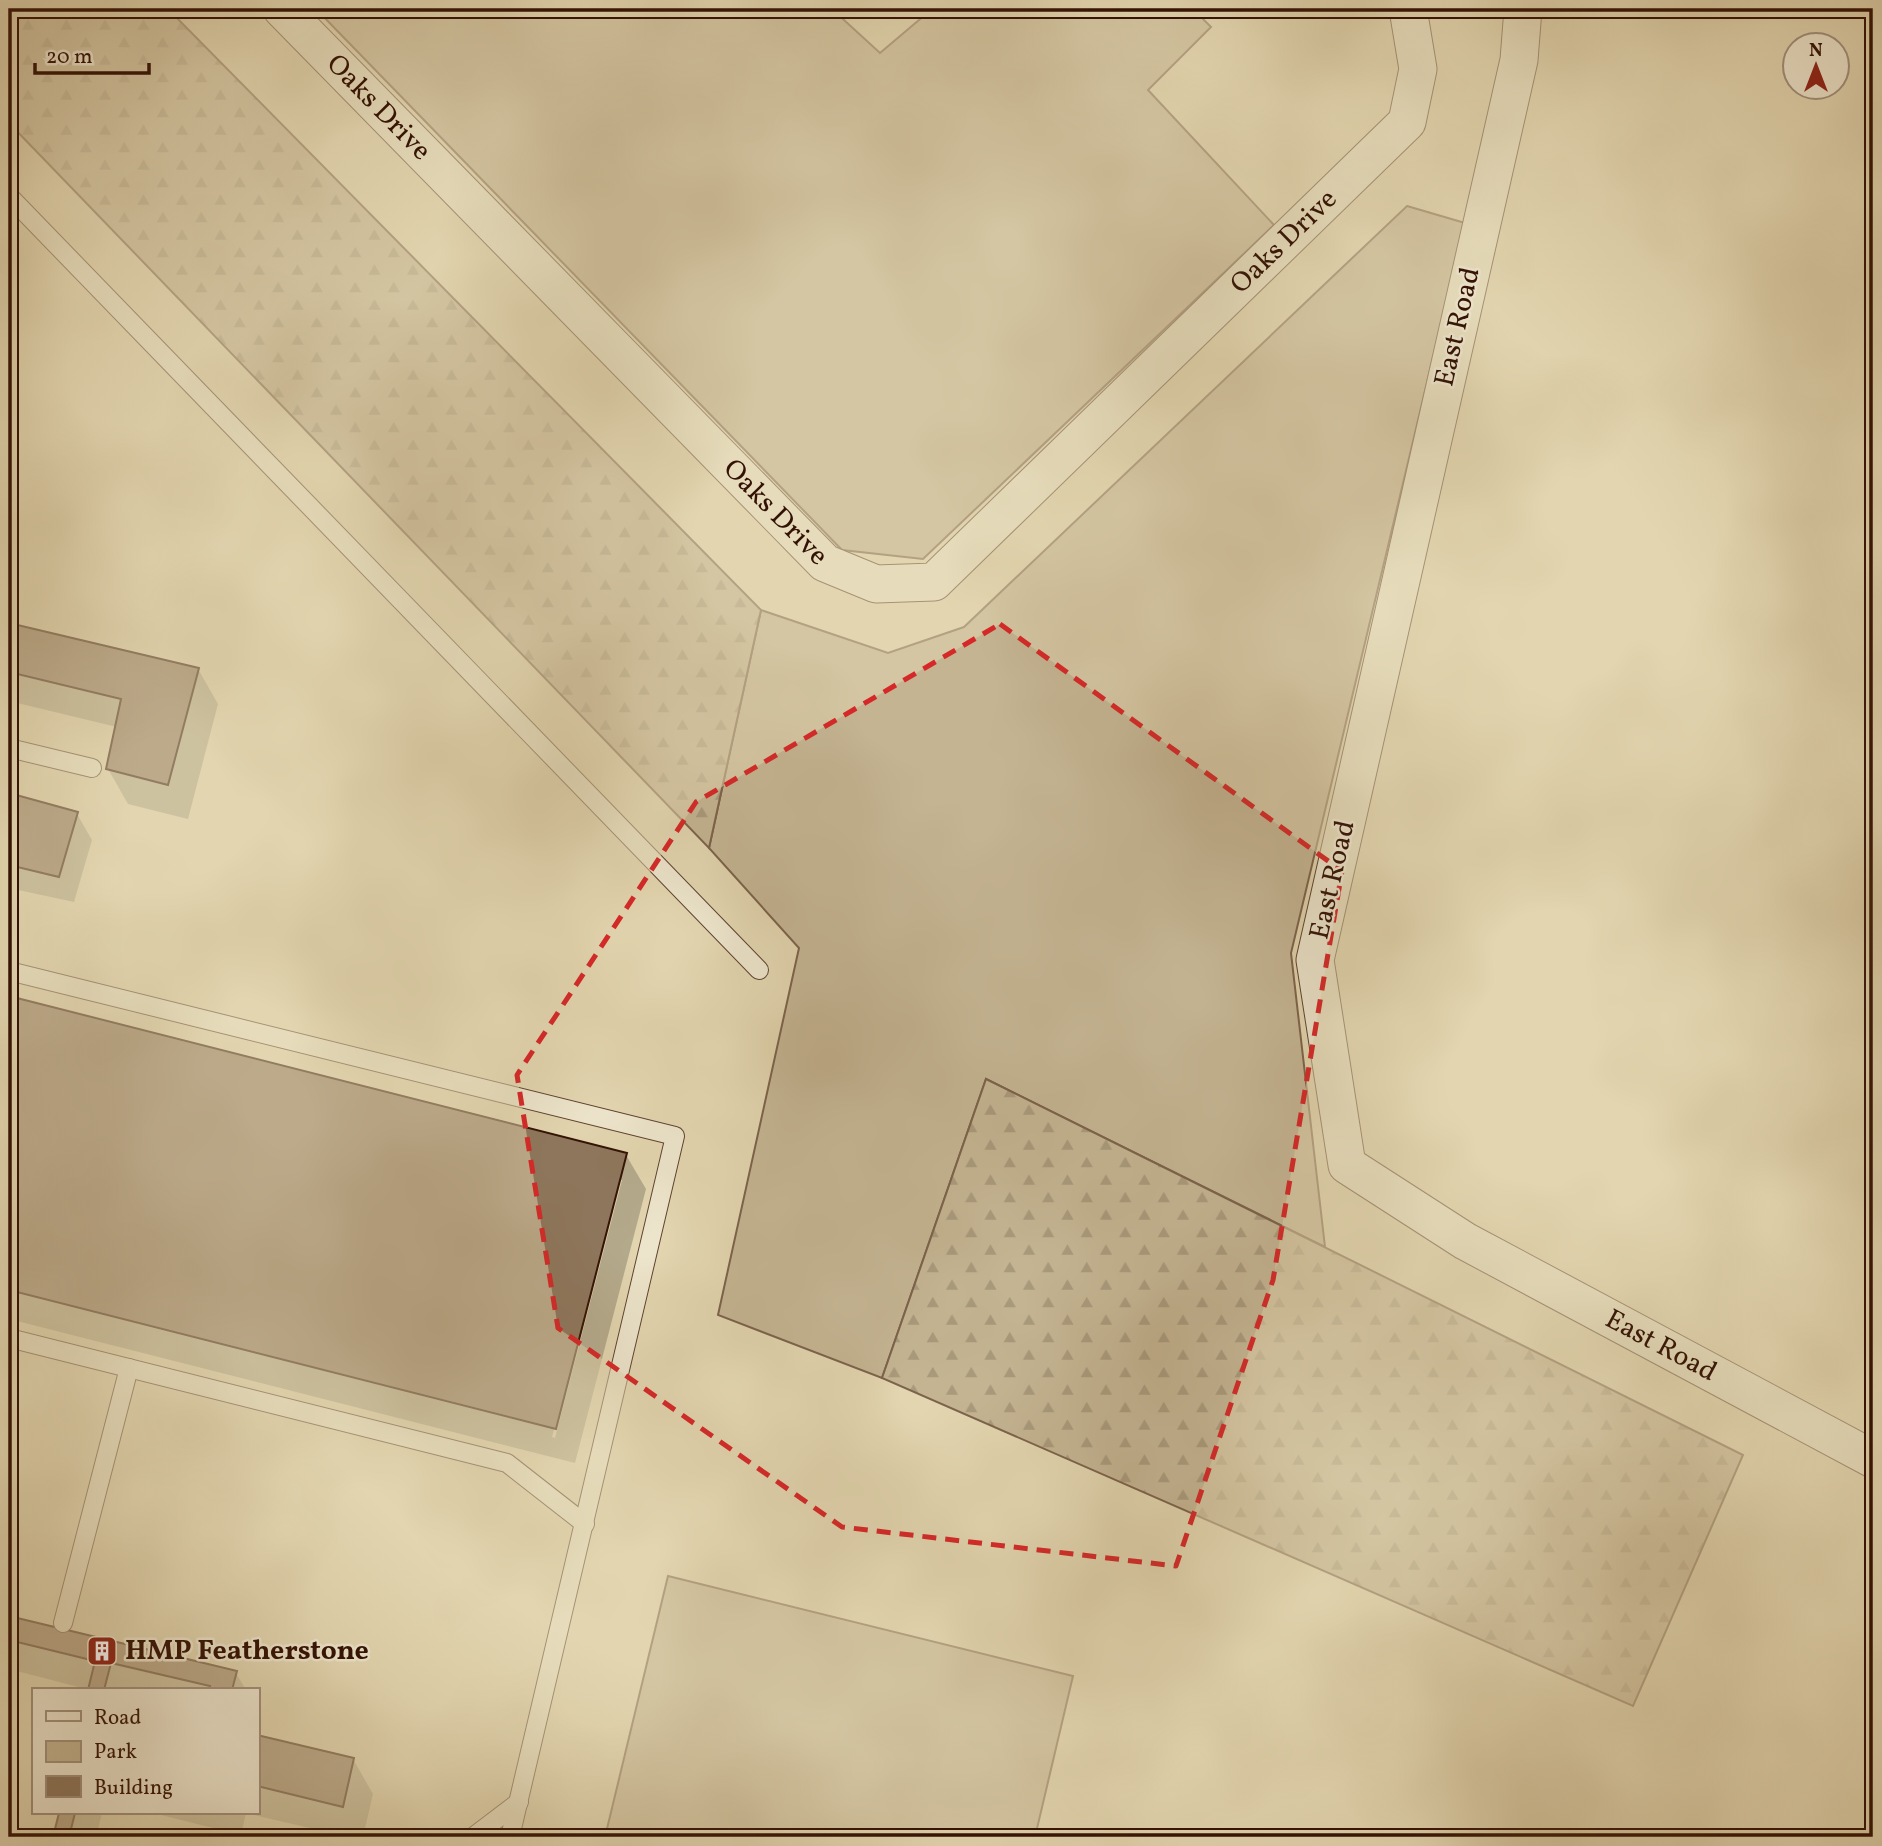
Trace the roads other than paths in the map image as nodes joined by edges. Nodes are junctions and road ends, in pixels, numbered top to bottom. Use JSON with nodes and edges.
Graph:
{"nodes":[{"id":1,"x":282,"y":9,"type":"edge"},
{"id":2,"x":1408,"y":9,"type":"edge"},
{"id":3,"x":1523,"y":9,"type":"edge"},
{"id":4,"x":9,"y":196,"type":"edge"},
{"id":5,"x":9,"y":748,"type":"edge"},
{"id":6,"x":92,"y":768,"type":"dead end"},
{"id":7,"x":9,"y":971,"type":"edge"},
{"id":8,"x":760,"y":971,"type":"dead end"},
{"id":9,"x":9,"y":1338,"type":"edge"},
{"id":10,"x":128,"y":1368,"type":"junction"},
{"id":11,"x":1873,"y":1459,"type":"edge"},
{"id":12,"x":585,"y":1524,"type":"junction"},
{"id":13,"x":64,"y":1623,"type":"dead end"},
{"id":14,"x":519,"y":1802,"type":"junction"},
{"id":15,"x":473,"y":1837,"type":"edge"},
{"id":16,"x":510,"y":1837,"type":"edge"}],
"edges":[{"from":1,"to":2,"type":"street","name":"Oaks Drive"},
{"from":3,"to":11,"type":"street","name":"East Road"},
{"from":4,"to":8,"type":"lane"},
{"from":5,"to":6,"type":"lane"},
{"from":7,"to":12,"type":"lane"},
{"from":9,"to":10,"type":"lane"},
{"from":10,"to":12,"type":"lane"},
{"from":10,"to":13,"type":"lane"},
{"from":12,"to":14,"type":"lane"},
{"from":14,"to":15,"type":"lane"},
{"from":14,"to":16,"type":"lane"}]}
